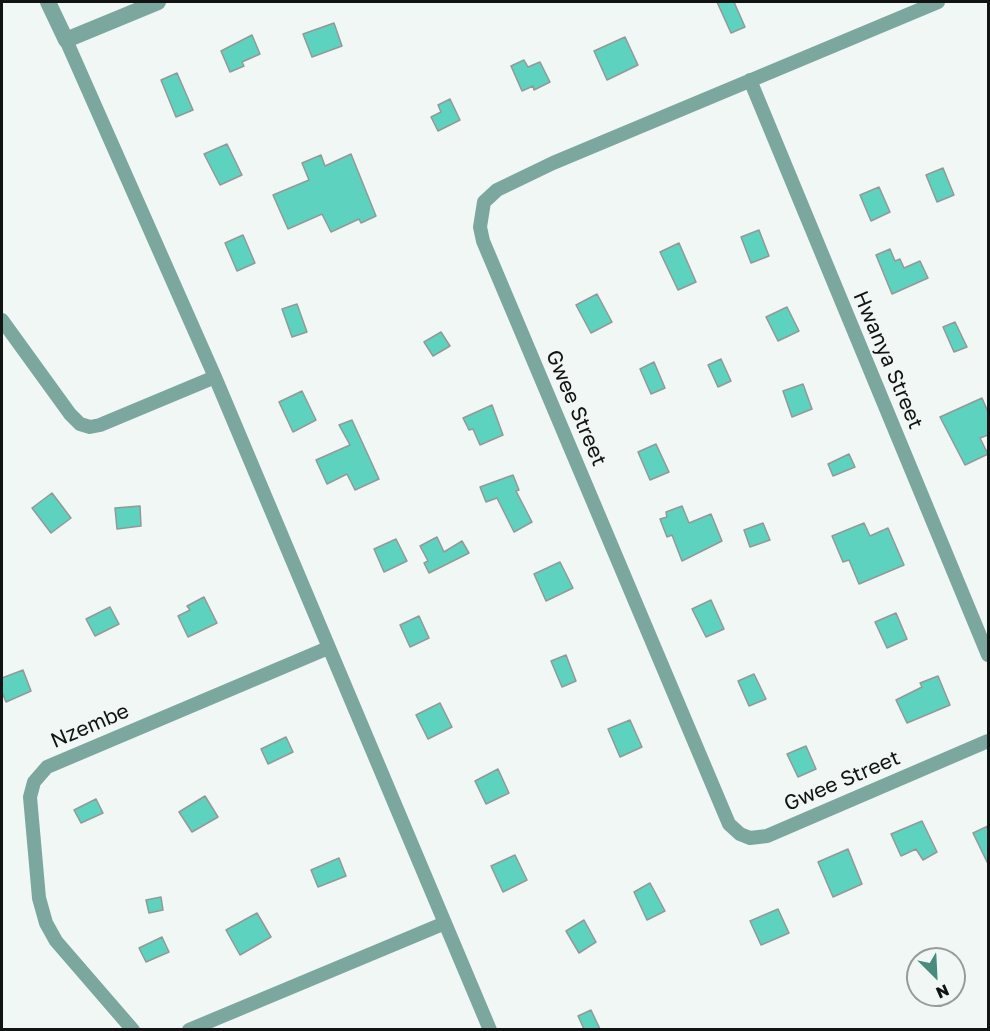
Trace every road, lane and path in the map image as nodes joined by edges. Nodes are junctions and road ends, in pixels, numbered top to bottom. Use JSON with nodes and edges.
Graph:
{"nodes":[{"id":1,"x":48,"y":2,"type":"edge"},
{"id":2,"x":158,"y":2,"type":"edge"},
{"id":3,"x":938,"y":2,"type":"edge"},
{"id":4,"x":66,"y":40,"type":"junction"},
{"id":5,"x":750,"y":80,"type":"junction"},
{"id":6,"x":2,"y":320,"type":"edge"},
{"id":7,"x":215,"y":377,"type":"junction"},
{"id":8,"x":328,"y":648,"type":"junction"},
{"id":9,"x":988,"y":656,"type":"edge"},
{"id":10,"x":988,"y":741,"type":"edge"},
{"id":11,"x":445,"y":923,"type":"junction"},
{"id":12,"x":133,"y":1029,"type":"edge"},
{"id":13,"x":189,"y":1029,"type":"edge"},
{"id":14,"x":490,"y":1029,"type":"edge"}],
"edges":[{"from":1,"to":4,"type":"street"},
{"from":2,"to":4,"type":"street"},
{"from":3,"to":5,"type":"street","name":"Gwee Street"},
{"from":4,"to":7,"type":"street"},
{"from":5,"to":9,"type":"street","name":"Hwanya Street"},
{"from":5,"to":10,"type":"street","name":"Gwee Street"},
{"from":6,"to":7,"type":"street"},
{"from":7,"to":8,"type":"street"},
{"from":8,"to":11,"type":"street"},
{"from":8,"to":12,"type":"street","name":"Nzembe"},
{"from":11,"to":13,"type":"street"},
{"from":11,"to":14,"type":"street"}]}
